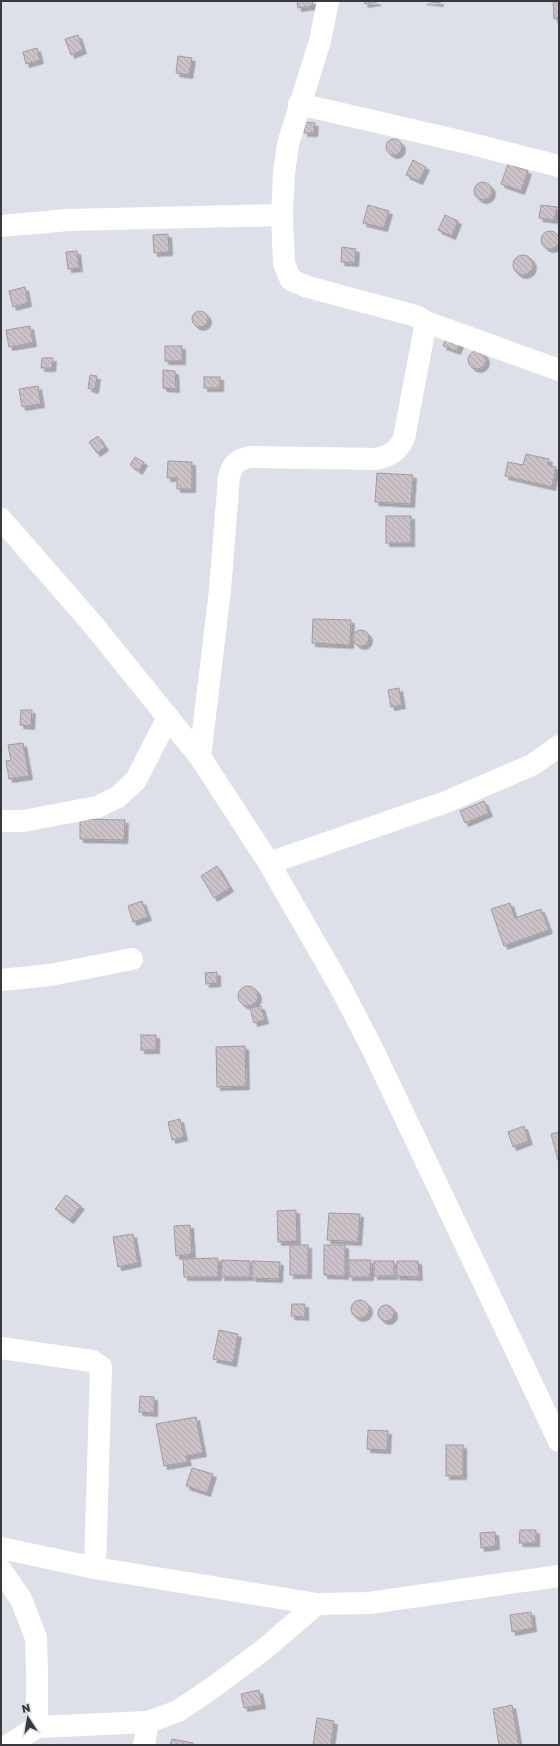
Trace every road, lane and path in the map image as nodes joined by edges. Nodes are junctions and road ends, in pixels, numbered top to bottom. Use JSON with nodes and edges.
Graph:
{"nodes":[{"id":1,"x":328,"y":1,"type":"edge"},
{"id":2,"x":299,"y":104,"type":"junction"},
{"id":3,"x":559,"y":166,"type":"edge"},
{"id":4,"x":282,"y":215,"type":"junction"},
{"id":5,"x":1,"y":226,"type":"edge"},
{"id":6,"x":426,"y":322,"type":"junction"},
{"id":7,"x":559,"y":370,"type":"edge"},
{"id":8,"x":1,"y":519,"type":"edge"},
{"id":9,"x":168,"y":717,"type":"junction"},
{"id":10,"x":559,"y":746,"type":"edge"},
{"id":11,"x":200,"y":757,"type":"junction"},
{"id":12,"x":1,"y":821,"type":"edge"},
{"id":13,"x":269,"y":863,"type":"junction"},
{"id":14,"x":132,"y":959,"type":"dead end"},
{"id":15,"x":1,"y":980,"type":"edge"},
{"id":16,"x":1,"y":1348,"type":"edge"},
{"id":17,"x":559,"y":1441,"type":"edge"},
{"id":18,"x":1,"y":1548,"type":"edge"},
{"id":19,"x":95,"y":1568,"type":"junction"},
{"id":20,"x":1,"y":1570,"type":"edge"},
{"id":21,"x":559,"y":1576,"type":"edge"},
{"id":22,"x":317,"y":1604,"type":"junction"},
{"id":23,"x":148,"y":1722,"type":"junction"},
{"id":24,"x":37,"y":1727,"type":"junction"},
{"id":25,"x":9,"y":1745,"type":"edge"},
{"id":26,"x":144,"y":1745,"type":"edge"}],
"edges":[{"from":1,"to":2,"type":"street"},
{"from":2,"to":3,"type":"street"},
{"from":2,"to":4,"type":"street"},
{"from":4,"to":5,"type":"street"},
{"from":4,"to":6,"type":"street"},
{"from":6,"to":7,"type":"street"},
{"from":6,"to":11,"type":"street"},
{"from":8,"to":9,"type":"street"},
{"from":9,"to":11,"type":"street"},
{"from":9,"to":12,"type":"street"},
{"from":10,"to":13,"type":"street"},
{"from":11,"to":13,"type":"street"},
{"from":13,"to":17,"type":"street"},
{"from":14,"to":15,"type":"street"},
{"from":16,"to":19,"type":"street"},
{"from":18,"to":19,"type":"street"},
{"from":19,"to":22,"type":"street"},
{"from":20,"to":24,"type":"street"},
{"from":21,"to":22,"type":"street"},
{"from":22,"to":23,"type":"street"},
{"from":23,"to":24,"type":"street"},
{"from":23,"to":26,"type":"street"},
{"from":24,"to":25,"type":"street"}]}
